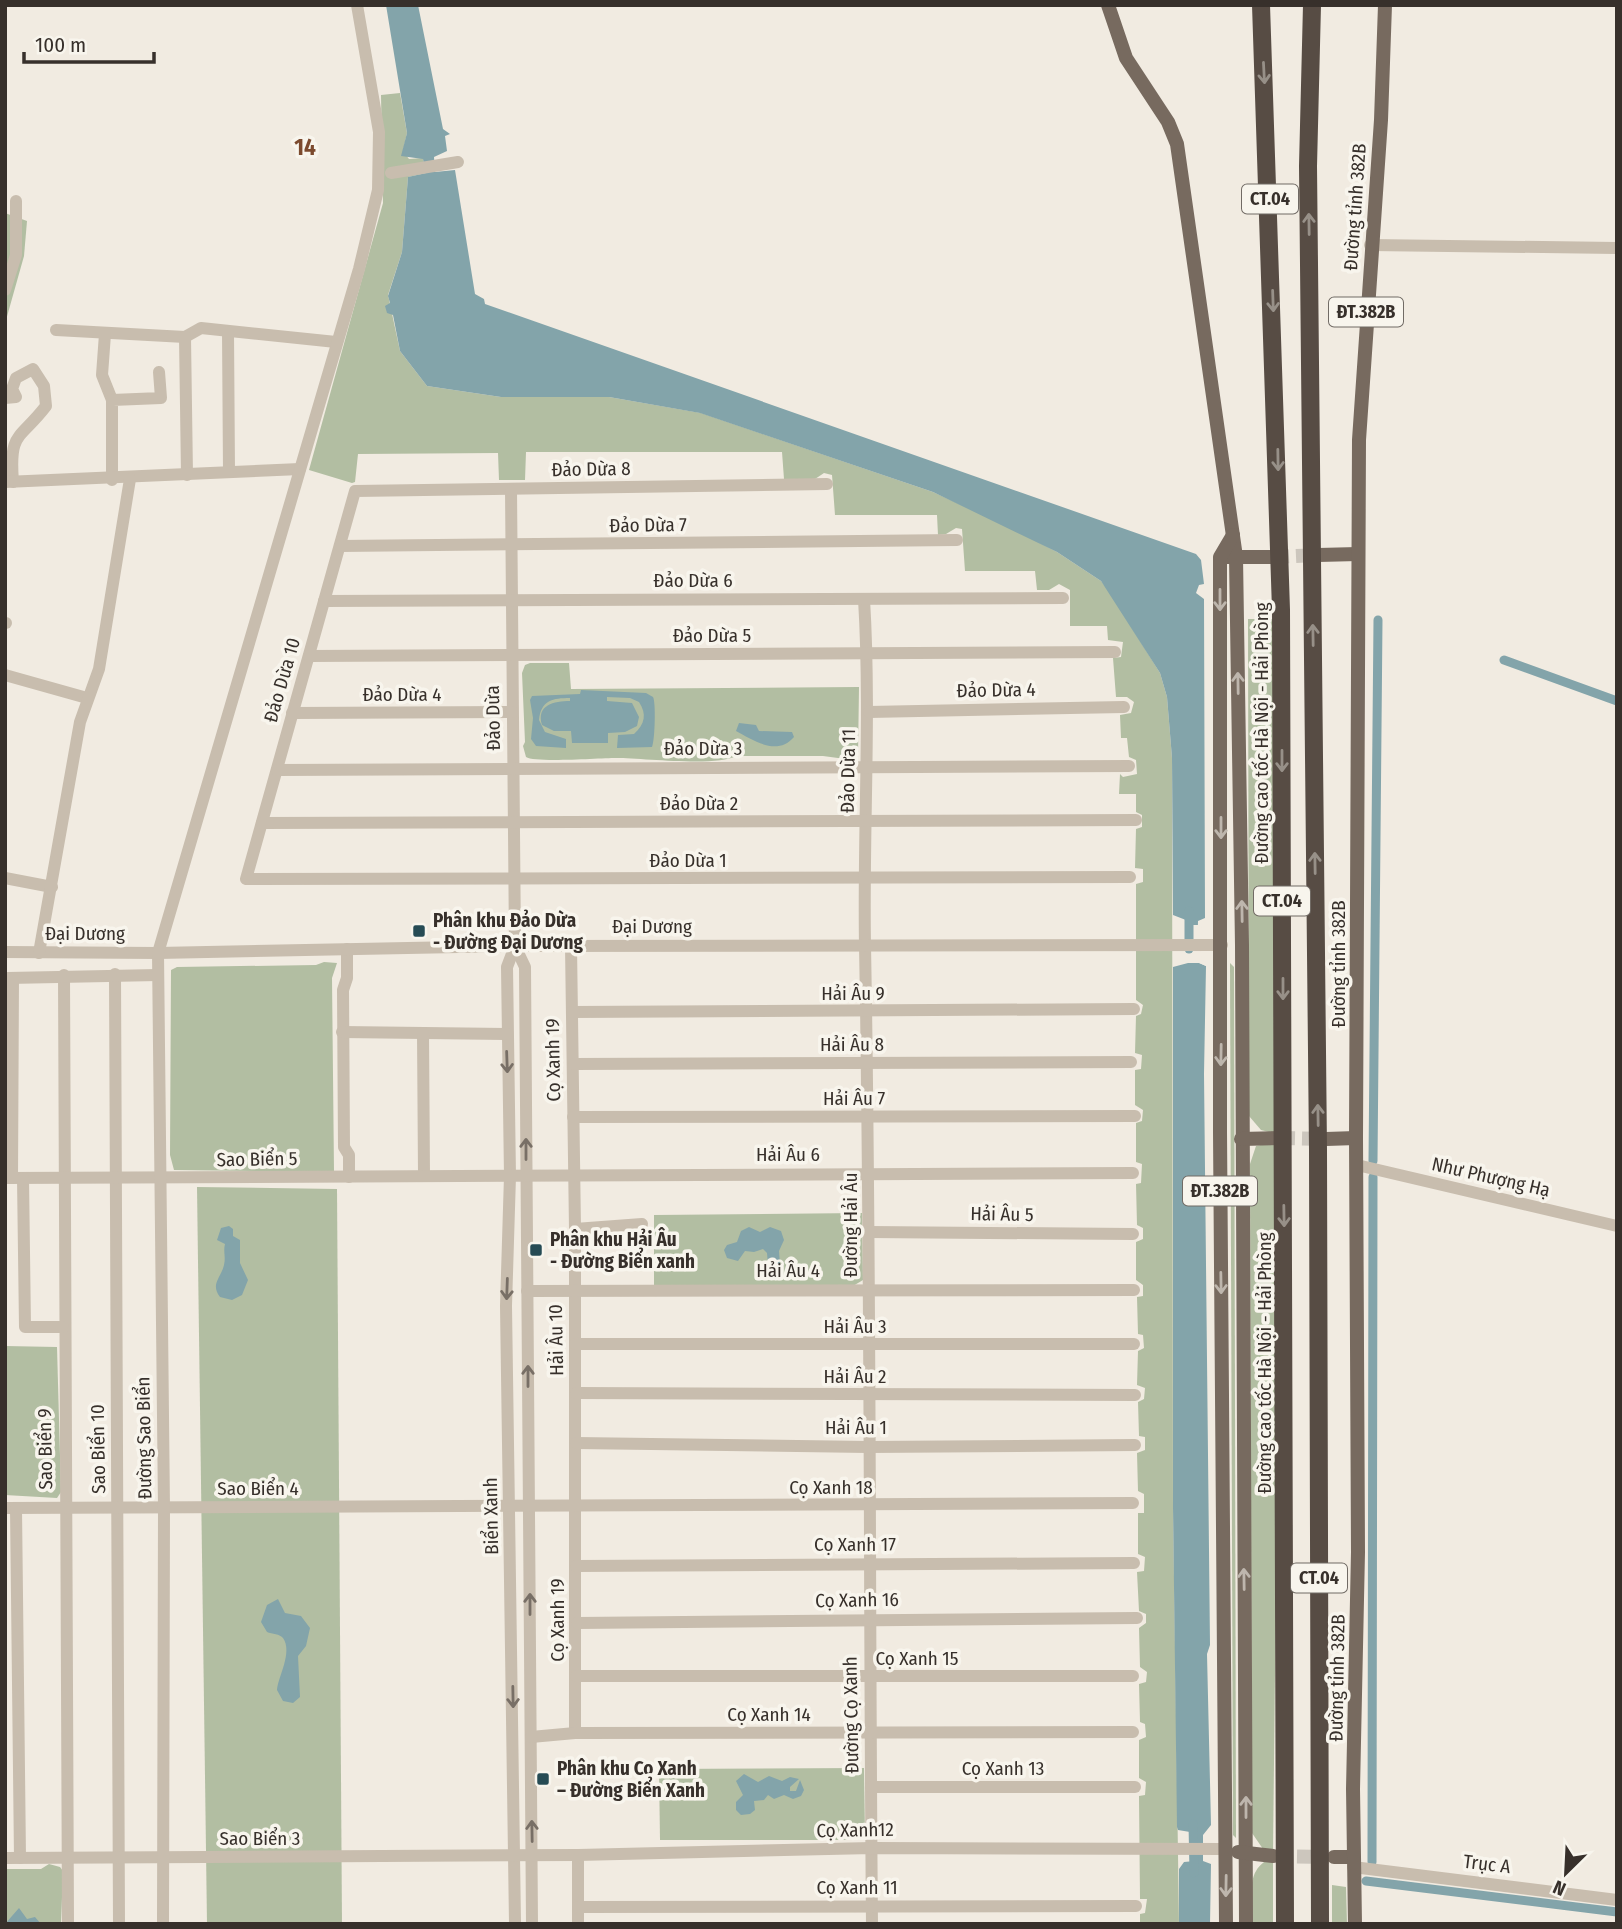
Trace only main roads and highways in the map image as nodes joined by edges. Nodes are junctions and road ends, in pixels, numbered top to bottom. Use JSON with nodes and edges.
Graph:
{"nodes":[{"id":1,"x":1108,"y":5,"type":"edge"},
{"id":2,"x":1261,"y":5,"type":"edge"},
{"id":3,"x":1312,"y":5,"type":"edge"},
{"id":4,"x":1385,"y":5,"type":"edge"},
{"id":5,"x":1233,"y":535,"type":"junction"},
{"id":6,"x":1358,"y":554,"type":"junction"},
{"id":7,"x":1318,"y":555,"type":"tunnel mouth"},
{"id":8,"x":1275,"y":556,"type":"tunnel mouth"},
{"id":9,"x":1220,"y":557,"type":"junction"},
{"id":10,"x":1236,"y":557,"type":"junction"},
{"id":11,"x":1222,"y":945,"type":"junction"},
{"id":12,"x":1242,"y":945,"type":"junction"},
{"id":13,"x":1281,"y":1138,"type":"tunnel mouth"},
{"id":14,"x":1356,"y":1138,"type":"junction"},
{"id":15,"x":1241,"y":1139,"type":"junction"},
{"id":16,"x":1326,"y":1139,"type":"tunnel mouth"},
{"id":17,"x":1317,"y":1232,"type":"junction"},
{"id":18,"x":1286,"y":1409,"type":"junction"},
{"id":19,"x":1226,"y":1849,"type":"junction"},
{"id":20,"x":1245,"y":1854,"type":"junction"},
{"id":21,"x":1273,"y":1856,"type":"tunnel mouth"},
{"id":22,"x":1334,"y":1857,"type":"tunnel mouth"},
{"id":23,"x":1353,"y":1862,"type":"junction"},
{"id":24,"x":1226,"y":1924,"type":"edge"},
{"id":25,"x":1246,"y":1924,"type":"edge"},
{"id":26,"x":1277,"y":1924,"type":"edge"},
{"id":27,"x":1285,"y":1924,"type":"edge"},
{"id":28,"x":1320,"y":1924,"type":"edge"},
{"id":29,"x":1328,"y":1924,"type":"edge"},
{"id":30,"x":1355,"y":1924,"type":"edge"}],
"edges":[{"from":1,"to":5,"type":"main road","number":"ĐT.382B"},
{"from":2,"to":18,"type":"highway","name":"Đường cao tốc Hà Nội - Hải Phòng","number":"CT.04","one_way":true},
{"from":17,"to":3,"type":"highway","number":"CT.04","one_way":true},
{"from":4,"to":6,"type":"main road","name":"Đường tỉnh 382B","number":"ĐT.382B"},
{"from":5,"to":9,"type":"main road"},
{"from":5,"to":10,"type":"main road","number":"ĐT.382B"},
{"from":6,"to":7,"type":"main road"},
{"from":6,"to":14,"type":"main road","name":"Đường tỉnh 382B","number":"ĐT.382B"},
{"from":8,"to":10,"type":"main road"},
{"from":9,"to":10,"type":"main road"},
{"from":9,"to":11,"type":"main road","number":"ĐT.382B","one_way":true},
{"from":12,"to":10,"type":"main road","number":"ĐT.382B","one_way":true},
{"from":11,"to":12,"type":"main road"},
{"from":11,"to":19,"type":"main road","number":"ĐT.382B","one_way":true},
{"from":12,"to":15,"type":"main road","number":"ĐT.382B"},
{"from":13,"to":15,"type":"main road"},
{"from":14,"to":16,"type":"main road"},
{"from":14,"to":23,"type":"main road","name":"Đường tỉnh 382B"},
{"from":20,"to":15,"type":"main road","number":"ĐT.382B","one_way":true},
{"from":17,"to":28,"type":"highway","number":"CT.04"},
{"from":17,"to":29,"type":"highway"},
{"from":18,"to":26,"type":"highway"},
{"from":18,"to":27,"type":"highway","name":"Đường cao tốc Hà Nội - Hải Phòng","number":"CT.04"},
{"from":19,"to":20,"type":"main road"},
{"from":19,"to":24,"type":"main road","number":"ĐT.382B","one_way":true},
{"from":20,"to":21,"type":"main road"},
{"from":20,"to":25,"type":"main road","number":"ĐT.382B"},
{"from":22,"to":23,"type":"main road"},
{"from":23,"to":30,"type":"main road","name":"Đường tỉnh 382B"}]}
